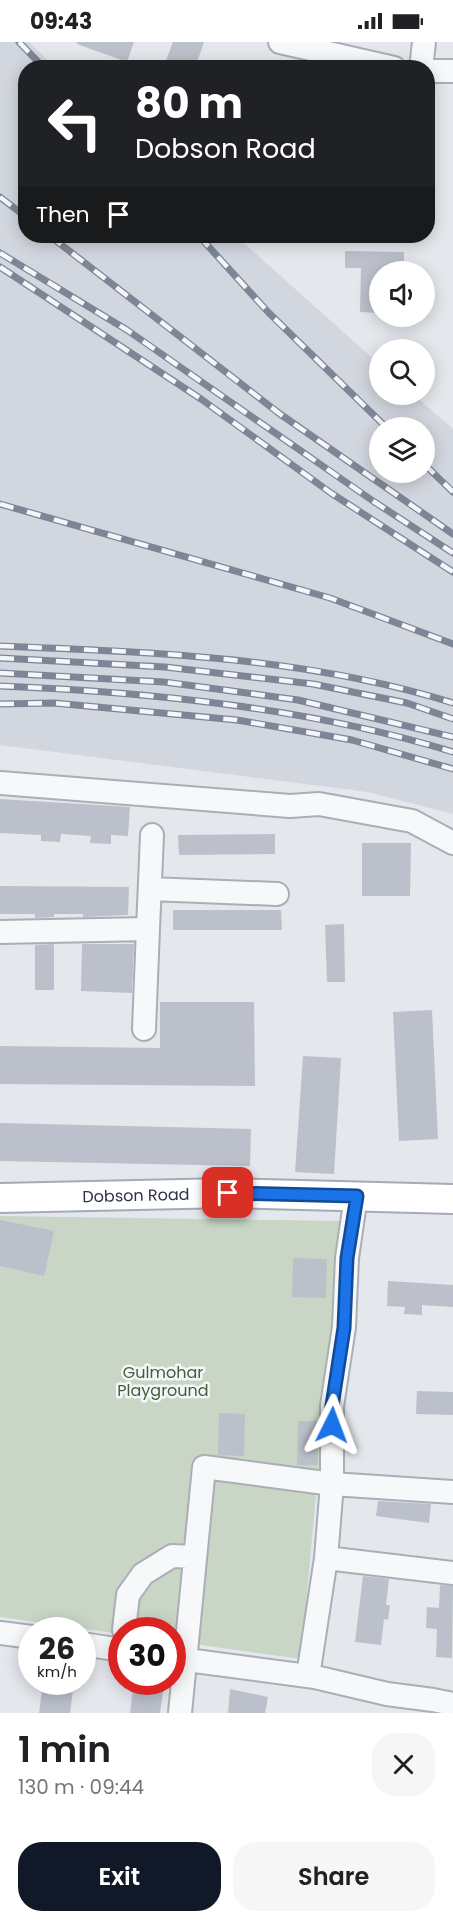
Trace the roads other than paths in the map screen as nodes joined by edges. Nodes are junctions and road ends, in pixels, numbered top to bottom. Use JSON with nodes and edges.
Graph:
{"nodes":[{"id":1,"x":280,"y":42,"type":"edge"},
{"id":2,"x":424,"y":42,"type":"edge"},
{"id":3,"x":359,"y":60,"type":"edge"},
{"id":4,"x":422,"y":60,"type":"edge"},
{"id":5,"x":435,"y":71,"type":"edge"},
{"id":6,"x":453,"y":71,"type":"edge"},
{"id":7,"x":0,"y":783,"type":"edge"},
{"id":8,"x":152,"y":835,"type":"dead end"},
{"id":9,"x":453,"y":843,"type":"edge"},
{"id":10,"x":150,"y":889,"type":"junction"},
{"id":11,"x":278,"y":894,"type":"dead end"},
{"id":12,"x":148,"y":929,"type":"junction"},
{"id":13,"x":0,"y":932,"type":"edge"},
{"id":14,"x":144,"y":1029,"type":"dead end"},
{"id":15,"x":357,"y":1196,"type":"junction"},
{"id":16,"x":0,"y":1198,"type":"edge"},
{"id":17,"x":453,"y":1199,"type":"edge"},
{"id":18,"x":332,"y":1484,"type":"junction"},
{"id":19,"x":453,"y":1492,"type":"edge"},
{"id":20,"x":195,"y":1557,"type":"junction"},
{"id":21,"x":326,"y":1558,"type":"junction"},
{"id":22,"x":453,"y":1573,"type":"edge"},
{"id":23,"x":125,"y":1617,"type":"edge"},
{"id":24,"x":185,"y":1617,"type":"edge"},
{"id":25,"x":0,"y":1633,"type":"edge"},
{"id":26,"x":18,"y":1635,"type":"edge"},
{"id":27,"x":186,"y":1660,"type":"edge"},
{"id":28,"x":308,"y":1676,"type":"junction"},
{"id":29,"x":179,"y":1695,"type":"edge"},
{"id":30,"x":453,"y":1704,"type":"edge"},
{"id":31,"x":180,"y":1713,"type":"edge"}],
"edges":[{"from":1,"to":3,"type":"street"},
{"from":2,"to":4,"type":"street"},
{"from":5,"to":6,"type":"street"},
{"from":7,"to":9,"type":"street"},
{"from":8,"to":10,"type":"street"},
{"from":10,"to":11,"type":"street"},
{"from":10,"to":12,"type":"street"},
{"from":12,"to":13,"type":"street"},
{"from":12,"to":14,"type":"street"},
{"from":15,"to":16,"type":"main road","name":"Dobson Road"},
{"from":15,"to":17,"type":"main road","name":"Dobson Road"},
{"from":15,"to":18,"type":"street"},
{"from":18,"to":19,"type":"street"},
{"from":18,"to":20,"type":"street"},
{"from":18,"to":21,"type":"street"},
{"from":20,"to":23,"type":"street"},
{"from":20,"to":24,"type":"street"},
{"from":21,"to":22,"type":"street"},
{"from":21,"to":28,"type":"street"},
{"from":25,"to":26,"type":"street"},
{"from":27,"to":28,"type":"street"},
{"from":28,"to":30,"type":"street"},
{"from":29,"to":31,"type":"street"}]}
